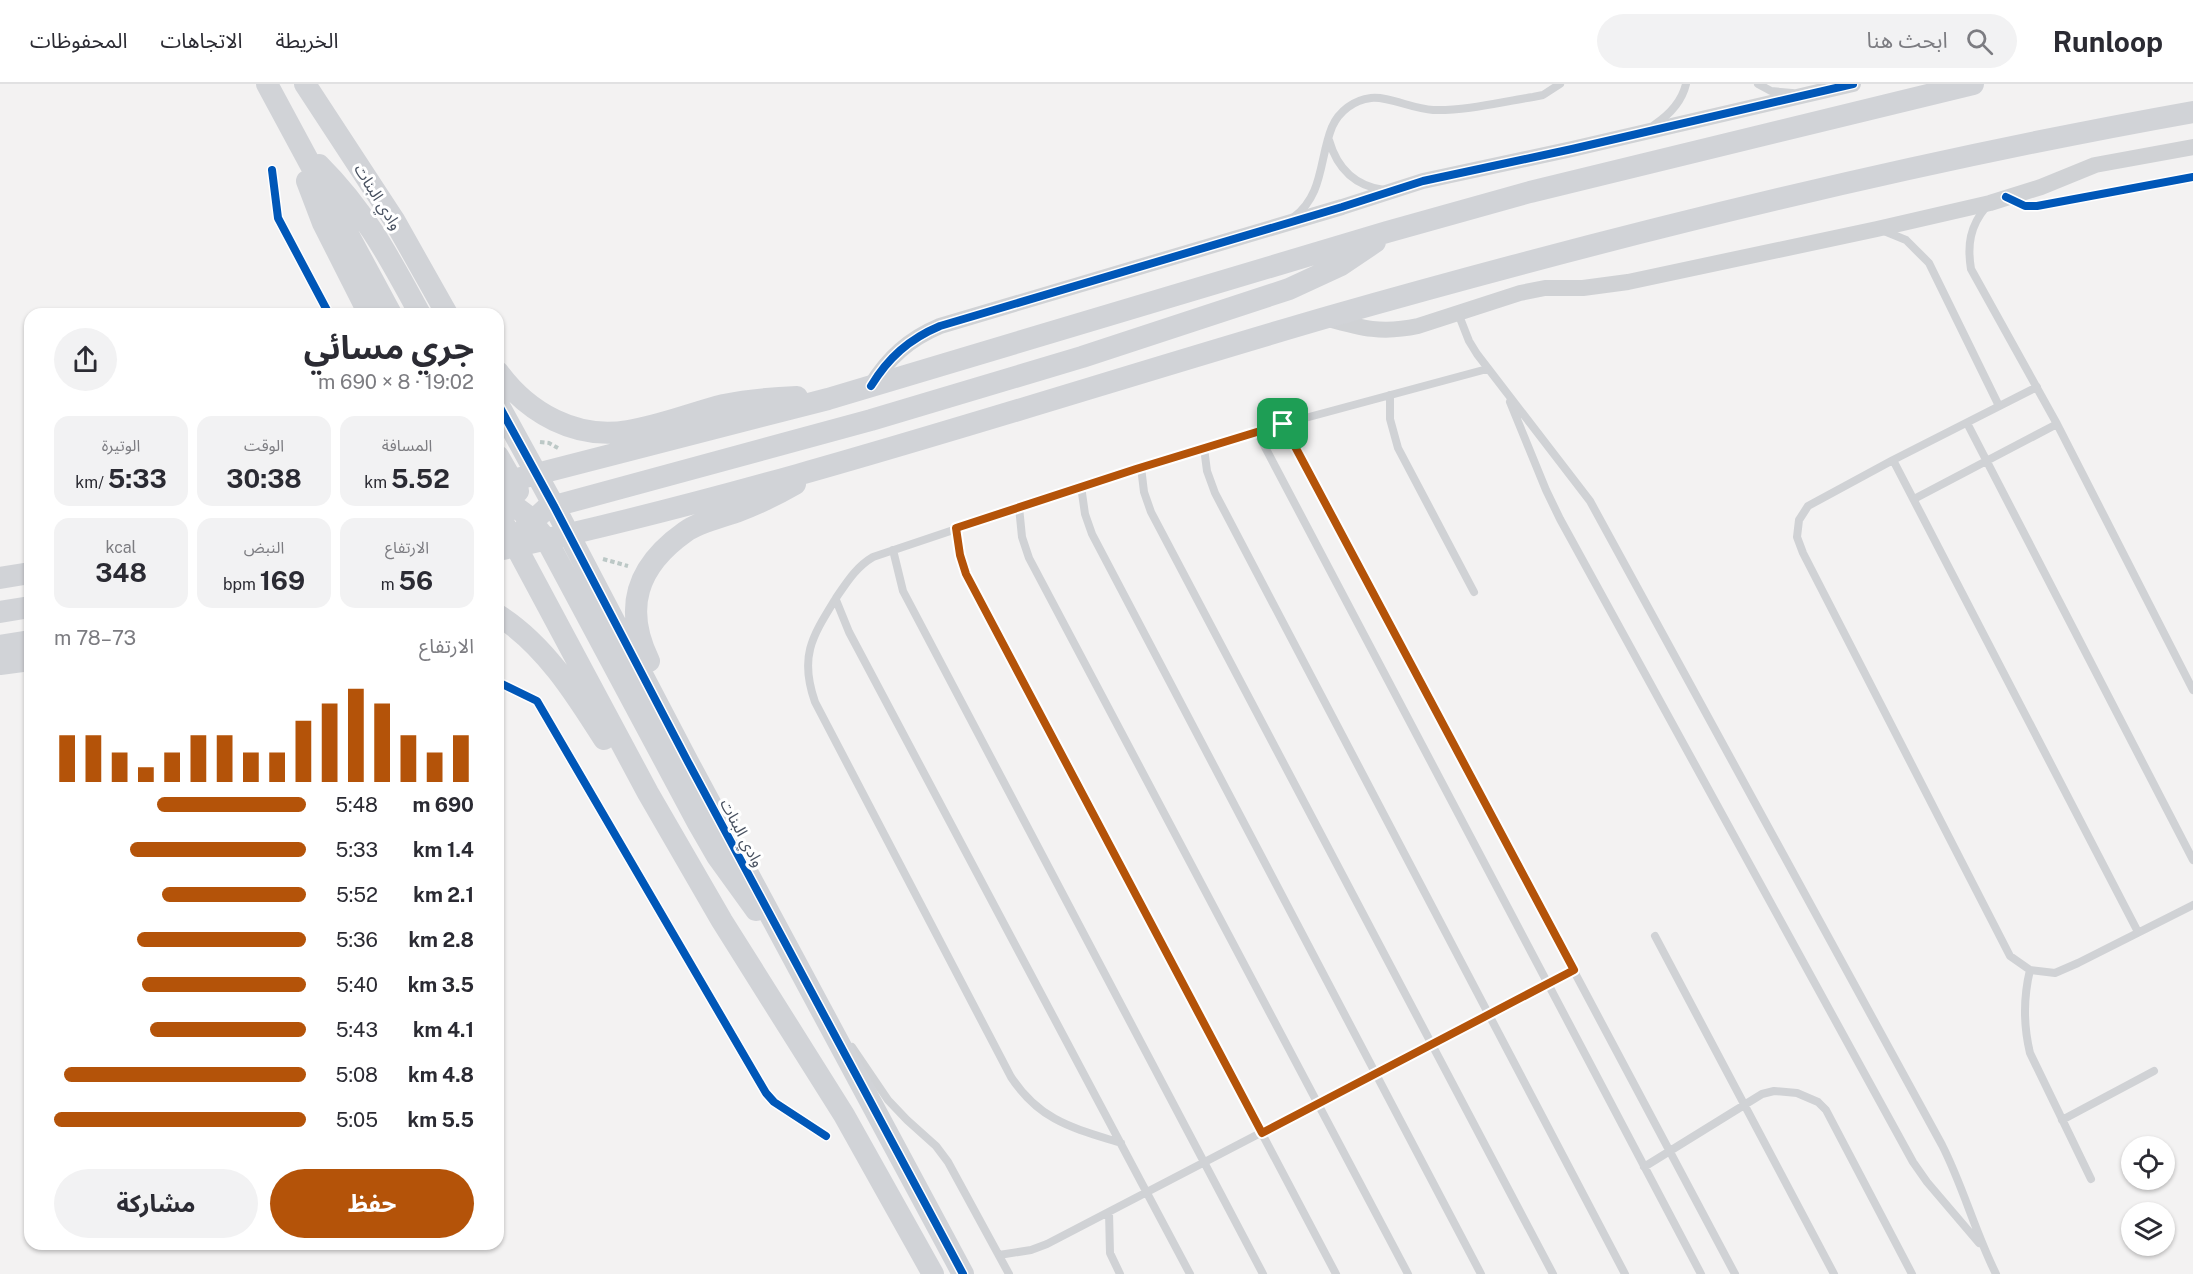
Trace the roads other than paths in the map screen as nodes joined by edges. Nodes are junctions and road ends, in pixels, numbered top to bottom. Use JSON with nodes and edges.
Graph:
{"nodes":[{"id":1,"x":267,"y":84,"type":"edge"},
{"id":2,"x":305,"y":84,"type":"edge"},
{"id":3,"x":1560,"y":84,"type":"edge"},
{"id":4,"x":1686,"y":84,"type":"edge"},
{"id":5,"x":1758,"y":84,"type":"edge"},
{"id":6,"x":1852,"y":84,"type":"edge"},
{"id":7,"x":1973,"y":84,"type":"edge"},
{"id":8,"x":1810,"y":95,"type":"junction"},
{"id":9,"x":2186,"y":112,"type":"edge"},
{"id":10,"x":1641,"y":133,"type":"junction"},
{"id":11,"x":1329,"y":140,"type":"junction"},
{"id":12,"x":301,"y":147,"type":"junction"},
{"id":13,"x":2193,"y":147,"type":"edge"},
{"id":14,"x":1394,"y":190,"type":"junction"},
{"id":15,"x":1990,"y":203,"type":"junction"},
{"id":16,"x":1281,"y":225,"type":"junction"},
{"id":17,"x":1877,"y":229,"type":"junction"},
{"id":18,"x":1388,"y":232,"type":"junction"},
{"id":19,"x":420,"y":267,"type":"junction"},
{"id":20,"x":366,"y":308,"type":"edge"},
{"id":21,"x":388,"y":308,"type":"edge"},
{"id":22,"x":417,"y":308,"type":"edge"},
{"id":23,"x":444,"y":308,"type":"edge"},
{"id":24,"x":459,"y":308,"type":"edge"},
{"id":25,"x":1458,"y":312,"type":"junction"},
{"id":26,"x":1325,"y":318,"type":"junction"},
{"id":27,"x":1487,"y":369,"type":"junction"},
{"id":28,"x":504,"y":381,"type":"edge"},
{"id":29,"x":871,"y":386,"type":"junction"},
{"id":30,"x":2037,"y":387,"type":"junction"},
{"id":31,"x":1506,"y":393,"type":"junction"},
{"id":32,"x":1390,"y":395,"type":"junction"},
{"id":33,"x":828,"y":399,"type":"junction"},
{"id":34,"x":1999,"y":406,"type":"junction"},
{"id":35,"x":504,"y":415,"type":"edge"},
{"id":36,"x":1966,"y":423,"type":"junction"},
{"id":37,"x":1283,"y":424,"type":"junction"},
{"id":38,"x":2056,"y":424,"type":"junction"},
{"id":39,"x":1257,"y":432,"type":"junction"},
{"id":40,"x":1204,"y":448,"type":"junction"},
{"id":41,"x":1893,"y":460,"type":"junction"},
{"id":42,"x":1985,"y":461,"type":"junction"},
{"id":43,"x":1140,"y":467,"type":"junction"},
{"id":44,"x":819,"y":469,"type":"junction"},
{"id":45,"x":537,"y":473,"type":"junction"},
{"id":46,"x":504,"y":485,"type":"edge"},
{"id":47,"x":1081,"y":486,"type":"junction"},
{"id":48,"x":504,"y":489,"type":"edge"},
{"id":49,"x":1914,"y":499,"type":"junction"},
{"id":50,"x":1019,"y":507,"type":"junction"},
{"id":51,"x":521,"y":512,"type":"edge"},
{"id":52,"x":956,"y":528,"type":"junction"},
{"id":53,"x":569,"y":533,"type":"junction"},
{"id":54,"x":546,"y":539,"type":"junction"},
{"id":55,"x":507,"y":548,"type":"edge"},
{"id":56,"x":893,"y":550,"type":"junction"},
{"id":57,"x":24,"y":574,"type":"edge"},
{"id":58,"x":0,"y":578,"type":"edge"},
{"id":59,"x":1474,"y":592,"type":"dead end"},
{"id":60,"x":836,"y":600,"type":"junction"},
{"id":61,"x":24,"y":608,"type":"edge"},
{"id":62,"x":0,"y":612,"type":"edge"},
{"id":63,"x":504,"y":620,"type":"edge"},
{"id":64,"x":24,"y":642,"type":"edge"},
{"id":65,"x":0,"y":646,"type":"edge"},
{"id":66,"x":24,"y":661,"type":"edge"},
{"id":67,"x":0,"y":664,"type":"edge"},
{"id":68,"x":2193,"y":690,"type":"edge"},
{"id":69,"x":688,"y":762,"type":"junction"},
{"id":70,"x":648,"y":793,"type":"junction"},
{"id":71,"x":2193,"y":860,"type":"edge"},
{"id":72,"x":2193,"y":904,"type":"edge"},
{"id":73,"x":2138,"y":932,"type":"junction"},
{"id":74,"x":1655,"y":936,"type":"dead end"},
{"id":75,"x":788,"y":947,"type":"junction"},
{"id":76,"x":1574,"y":970,"type":"junction"},
{"id":77,"x":2030,"y":970,"type":"junction"},
{"id":78,"x":1547,"y":984,"type":"junction"},
{"id":79,"x":1488,"y":1014,"type":"junction"},
{"id":80,"x":826,"y":1018,"type":"junction"},
{"id":81,"x":1433,"y":1043,"type":"junction"},
{"id":82,"x":2154,"y":1071,"type":"dead end"},
{"id":83,"x":1375,"y":1073,"type":"junction"},
{"id":84,"x":1318,"y":1104,"type":"junction"},
{"id":85,"x":1744,"y":1105,"type":"junction"},
{"id":86,"x":2062,"y":1120,"type":"junction"},
{"id":87,"x":1262,"y":1133,"type":"junction"},
{"id":88,"x":1121,"y":1143,"type":"junction"},
{"id":89,"x":1670,"y":1151,"type":"junction"},
{"id":90,"x":1205,"y":1162,"type":"junction"},
{"id":91,"x":1644,"y":1167,"type":"junction"},
{"id":92,"x":2091,"y":1179,"type":"dead end"},
{"id":93,"x":1147,"y":1193,"type":"junction"},
{"id":94,"x":1109,"y":1212,"type":"junction"},
{"id":95,"x":1983,"y":1248,"type":"junction"},
{"id":96,"x":999,"y":1255,"type":"junction"},
{"id":97,"x":933,"y":1274,"type":"edge"},
{"id":98,"x":963,"y":1274,"type":"edge"},
{"id":99,"x":1009,"y":1274,"type":"edge"},
{"id":100,"x":1120,"y":1274,"type":"edge"},
{"id":101,"x":1190,"y":1274,"type":"edge"},
{"id":102,"x":1263,"y":1274,"type":"edge"},
{"id":103,"x":1336,"y":1274,"type":"edge"},
{"id":104,"x":1408,"y":1274,"type":"edge"},
{"id":105,"x":1481,"y":1274,"type":"edge"},
{"id":106,"x":1553,"y":1274,"type":"edge"},
{"id":107,"x":1625,"y":1274,"type":"edge"},
{"id":108,"x":1701,"y":1274,"type":"edge"},
{"id":109,"x":1735,"y":1274,"type":"edge"},
{"id":110,"x":1834,"y":1274,"type":"edge"},
{"id":111,"x":1912,"y":1274,"type":"edge"},
{"id":112,"x":1996,"y":1274,"type":"edge"}],
"edges":[{"from":1,"to":12,"type":"main road"},
{"from":2,"to":19,"type":"main road","name":"وادي البنات"},
{"from":3,"to":11,"type":"lane"},
{"from":4,"to":10,"type":"lane"},
{"from":5,"to":8,"type":"lane"},
{"from":6,"to":8,"type":"street"},
{"from":7,"to":18,"type":"main road"},
{"from":8,"to":10,"type":"street"},
{"from":9,"to":26,"type":"main road"},
{"from":10,"to":14,"type":"street"},
{"from":11,"to":14,"type":"lane"},
{"from":11,"to":16,"type":"lane"},
{"from":12,"to":20,"type":"main road"},
{"from":12,"to":21,"type":"main road"},
{"from":12,"to":22,"type":"main road"},
{"from":13,"to":15,"type":"street"},
{"from":14,"to":16,"type":"street"},
{"from":15,"to":17,"type":"street"},
{"from":15,"to":30,"type":"lane"},
{"from":16,"to":29,"type":"street"},
{"from":17,"to":25,"type":"street"},
{"from":17,"to":34,"type":"lane"},
{"from":18,"to":29,"type":"main road"},
{"from":18,"to":51,"type":"main road"},
{"from":19,"to":23,"type":"main road","name":"وادي البنات"},
{"from":19,"to":24,"type":"main road"},
{"from":25,"to":26,"type":"street"},
{"from":25,"to":27,"type":"lane"},
{"from":26,"to":44,"type":"main road"},
{"from":27,"to":31,"type":"lane"},
{"from":27,"to":32,"type":"lane"},
{"from":28,"to":33,"type":"main road"},
{"from":29,"to":33,"type":"main road"},
{"from":30,"to":34,"type":"lane"},
{"from":30,"to":38,"type":"lane"},
{"from":31,"to":95,"type":"lane"},
{"from":31,"to":95,"type":"lane"},
{"from":32,"to":37,"type":"lane"},
{"from":32,"to":59,"type":"lane"},
{"from":33,"to":45,"type":"main road"},
{"from":34,"to":36,"type":"lane"},
{"from":35,"to":45,"type":"main road","name":"وادي البنات"},
{"from":36,"to":41,"type":"lane"},
{"from":36,"to":42,"type":"lane"},
{"from":37,"to":39,"type":"lane"},
{"from":37,"to":76,"type":"lane"},
{"from":38,"to":42,"type":"lane"},
{"from":38,"to":68,"type":"lane"},
{"from":39,"to":40,"type":"lane"},
{"from":39,"to":78,"type":"lane"},
{"from":40,"to":43,"type":"lane"},
{"from":40,"to":79,"type":"lane"},
{"from":41,"to":49,"type":"lane"},
{"from":41,"to":77,"type":"lane"},
{"from":42,"to":49,"type":"lane"},
{"from":42,"to":71,"type":"lane"},
{"from":43,"to":47,"type":"lane"},
{"from":43,"to":81,"type":"lane"},
{"from":44,"to":53,"type":"main road"},
{"from":44,"to":69,"type":"main road"},
{"from":45,"to":46,"type":"main road"},
{"from":45,"to":51,"type":"main road","name":"وادي البنات"},
{"from":47,"to":50,"type":"lane"},
{"from":47,"to":83,"type":"lane"},
{"from":48,"to":51,"type":"main road"},
{"from":49,"to":73,"type":"lane"},
{"from":50,"to":52,"type":"lane"},
{"from":50,"to":84,"type":"lane"},
{"from":51,"to":53,"type":"main road","name":"وادي البنات"},
{"from":51,"to":54,"type":"main road"},
{"from":51,"to":55,"type":"main road","name":"وادي البنات"},
{"from":52,"to":56,"type":"lane"},
{"from":52,"to":87,"type":"lane"},
{"from":53,"to":54,"type":"main road"},
{"from":53,"to":69,"type":"main road","name":"وادي البنات"},
{"from":54,"to":55,"type":"main road"},
{"from":54,"to":75,"type":"main road"},
{"from":55,"to":70,"type":"main road","name":"وادي البنات"},
{"from":56,"to":60,"type":"lane"},
{"from":56,"to":90,"type":"lane"},
{"from":57,"to":58,"type":"main road"},
{"from":60,"to":88,"type":"lane"},
{"from":60,"to":88,"type":"lane"},
{"from":61,"to":62,"type":"main road"},
{"from":63,"to":70,"type":"main road"},
{"from":64,"to":65,"type":"main road"},
{"from":66,"to":67,"type":"main road"},
{"from":69,"to":75,"type":"main road","name":"وادي البنات"},
{"from":70,"to":97,"type":"main road","name":"وادي البنات"},
{"from":72,"to":73,"type":"lane"},
{"from":73,"to":77,"type":"lane"},
{"from":74,"to":85,"type":"lane"},
{"from":75,"to":80,"type":"main road","name":"وادي البنات"},
{"from":76,"to":78,"type":"lane"},
{"from":76,"to":89,"type":"lane"},
{"from":77,"to":86,"type":"lane"},
{"from":78,"to":79,"type":"lane"},
{"from":78,"to":91,"type":"lane"},
{"from":79,"to":81,"type":"lane"},
{"from":79,"to":107,"type":"lane"},
{"from":80,"to":96,"type":"lane"},
{"from":80,"to":98,"type":"main road","name":"وادي البنات"},
{"from":81,"to":83,"type":"lane"},
{"from":81,"to":106,"type":"lane"},
{"from":82,"to":86,"type":"lane"},
{"from":83,"to":84,"type":"lane"},
{"from":83,"to":105,"type":"lane"},
{"from":84,"to":87,"type":"lane"},
{"from":84,"to":104,"type":"lane"},
{"from":85,"to":89,"type":"lane"},
{"from":85,"to":110,"type":"lane"},
{"from":85,"to":111,"type":"lane"},
{"from":86,"to":92,"type":"lane"},
{"from":87,"to":90,"type":"lane"},
{"from":87,"to":103,"type":"lane"},
{"from":88,"to":93,"type":"lane"},
{"from":89,"to":91,"type":"lane"},
{"from":89,"to":109,"type":"lane"},
{"from":90,"to":93,"type":"lane"},
{"from":90,"to":102,"type":"lane"},
{"from":91,"to":108,"type":"lane"},
{"from":93,"to":94,"type":"lane"},
{"from":93,"to":101,"type":"lane"},
{"from":94,"to":96,"type":"lane"},
{"from":94,"to":100,"type":"lane"},
{"from":95,"to":112,"type":"lane"},
{"from":96,"to":99,"type":"lane"}]}
